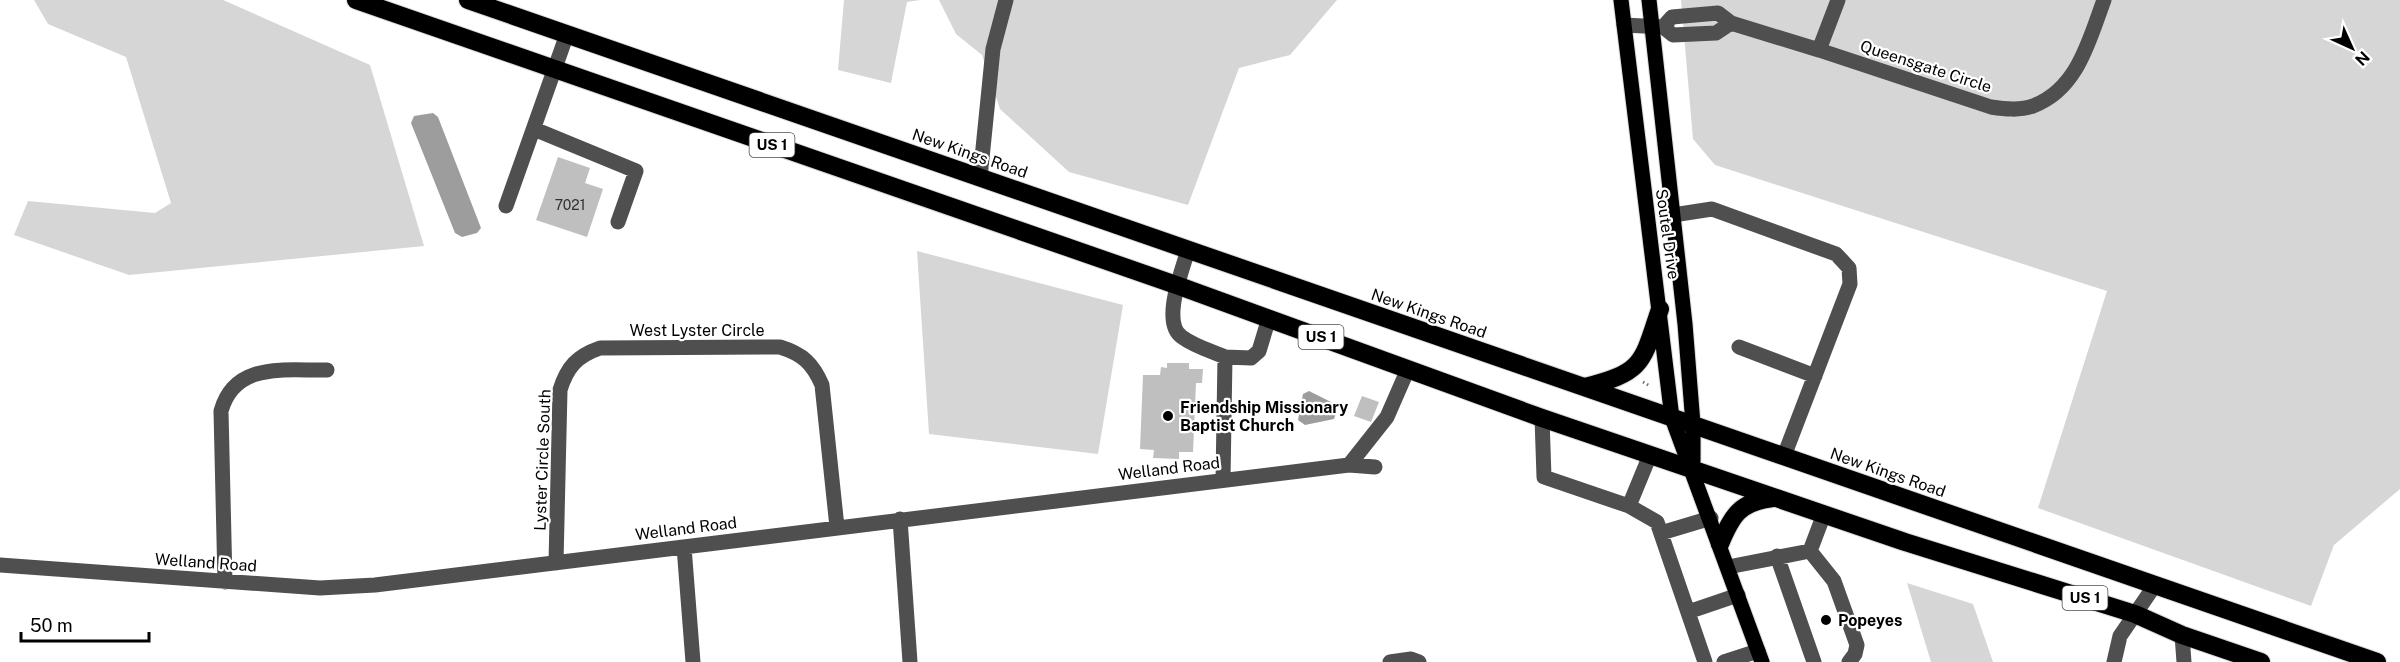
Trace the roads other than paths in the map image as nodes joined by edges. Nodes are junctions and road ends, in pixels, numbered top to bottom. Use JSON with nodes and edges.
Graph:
{"nodes":[{"id":1,"x":356,"y":0,"type":"edge"},
{"id":2,"x":468,"y":0,"type":"edge"},
{"id":3,"x":1006,"y":0,"type":"edge"},
{"id":4,"x":1621,"y":0,"type":"edge"},
{"id":5,"x":1649,"y":0,"type":"edge"},
{"id":6,"x":1838,"y":0,"type":"edge"},
{"id":7,"x":2104,"y":0,"type":"edge"},
{"id":8,"x":1624,"y":25,"type":"junction"},
{"id":9,"x":1658,"y":27,"type":"junction"},
{"id":10,"x":567,"y":34,"type":"junction"},
{"id":11,"x":1819,"y":50,"type":"junction"},
{"id":12,"x":556,"y":70,"type":"junction"},
{"id":13,"x":534,"y":129,"type":"junction"},
{"id":14,"x":980,"y":178,"type":"junction"},
{"id":15,"x":506,"y":206,"type":"dead end"},
{"id":16,"x":1673,"y":215,"type":"junction"},
{"id":17,"x":618,"y":222,"type":"dead end"},
{"id":18,"x":1188,"y":250,"type":"junction"},
{"id":19,"x":1179,"y":286,"type":"junction"},
{"id":20,"x":1660,"y":309,"type":"junction"},
{"id":21,"x":1269,"y":318,"type":"junction"},
{"id":22,"x":1738,"y":347,"type":"dead end"},
{"id":23,"x":1225,"y":357,"type":"junction"},
{"id":24,"x":574,"y":361,"type":"joint"},
{"id":25,"x":1408,"y":369,"type":"junction"},
{"id":26,"x":327,"y":370,"type":"dead end"},
{"id":27,"x":1815,"y":376,"type":"junction"},
{"id":28,"x":1585,"y":387,"type":"junction"},
{"id":29,"x":1542,"y":418,"type":"junction"},
{"id":30,"x":1672,"y":418,"type":"junction"},
{"id":31,"x":1693,"y":424,"type":"junction"},
{"id":32,"x":1650,"y":455,"type":"junction"},
{"id":33,"x":1784,"y":456,"type":"junction"},
{"id":34,"x":1349,"y":465,"type":"junction"},
{"id":35,"x":1375,"y":467,"type":"dead end"},
{"id":36,"x":1693,"y":470,"type":"junction"},
{"id":37,"x":1223,"y":480,"type":"junction"},
{"id":38,"x":1775,"y":498,"type":"junction"},
{"id":39,"x":1629,"y":506,"type":"junction"},
{"id":40,"x":1824,"y":514,"type":"junction"},
{"id":41,"x":1711,"y":518,"type":"junction"},
{"id":42,"x":900,"y":519,"type":"junction"},
{"id":43,"x":837,"y":527,"type":"junction"},
{"id":44,"x":1661,"y":533,"type":"junction"},
{"id":45,"x":1720,"y":544,"type":"junction"},
{"id":46,"x":684,"y":547,"type":"junction"},
{"id":47,"x":1810,"y":551,"type":"junction"},
{"id":48,"x":1778,"y":556,"type":"junction"},
{"id":49,"x":556,"y":563,"type":"junction"},
{"id":50,"x":0,"y":565,"type":"edge"},
{"id":51,"x":1728,"y":567,"type":"junction"},
{"id":52,"x":225,"y":582,"type":"junction"},
{"id":53,"x":2155,"y":585,"type":"junction"},
{"id":54,"x":1738,"y":595,"type":"junction"},
{"id":55,"x":1688,"y":612,"type":"junction"},
{"id":56,"x":2135,"y":614,"type":"junction"},
{"id":57,"x":2182,"y":635,"type":"junction"},
{"id":58,"x":1760,"y":656,"type":"edge"},
{"id":59,"x":693,"y":662,"type":"edge"},
{"id":60,"x":910,"y":662,"type":"edge"},
{"id":61,"x":1390,"y":662,"type":"edge"},
{"id":62,"x":1419,"y":662,"type":"edge"},
{"id":63,"x":1705,"y":662,"type":"edge"},
{"id":64,"x":1724,"y":662,"type":"edge"},
{"id":65,"x":1814,"y":662,"type":"edge"},
{"id":66,"x":1850,"y":662,"type":"edge"},
{"id":67,"x":2114,"y":662,"type":"edge"},
{"id":68,"x":2184,"y":662,"type":"edge"},
{"id":69,"x":2261,"y":662,"type":"edge"},
{"id":70,"x":2378,"y":662,"type":"edge"}],
"edges":[{"from":1,"to":12,"type":"highway","number":"US 1"},
{"from":2,"to":10,"type":"highway","name":"New Kings Road","number":"US 1"},
{"from":3,"to":14,"type":"street"},
{"from":4,"to":8,"type":"main road","name":"Soutel Drive"},
{"from":5,"to":9,"type":"main road","name":"Soutel Drive"},
{"from":6,"to":11,"type":"street"},
{"from":7,"to":11,"type":"street","name":"Queensgate Circle"},
{"from":8,"to":9,"type":"street"},
{"from":8,"to":20,"type":"main road","name":"Soutel Drive"},
{"from":9,"to":11,"type":"street","name":"Queensgate Circle"},
{"from":9,"to":16,"type":"main road","name":"Soutel Drive"},
{"from":10,"to":12,"type":"street"},
{"from":10,"to":14,"type":"highway","name":"New Kings Road","number":"US 1"},
{"from":12,"to":13,"type":"street"},
{"from":12,"to":19,"type":"highway","number":"US 1"},
{"from":13,"to":15,"type":"street"},
{"from":13,"to":17,"type":"street"},
{"from":14,"to":18,"type":"highway","name":"New Kings Road","number":"US 1"},
{"from":16,"to":27,"type":"street"},
{"from":16,"to":31,"type":"main road","name":"Soutel Drive"},
{"from":18,"to":19,"type":"street"},
{"from":18,"to":28,"type":"highway","name":"New Kings Road","number":"US 1"},
{"from":19,"to":21,"type":"highway","number":"US 1"},
{"from":19,"to":23,"type":"street"},
{"from":20,"to":28,"type":"highway"},
{"from":20,"to":30,"type":"main road","name":"Soutel Drive"},
{"from":21,"to":23,"type":"street"},
{"from":21,"to":25,"type":"highway","number":"US 1"},
{"from":22,"to":27,"type":"street"},
{"from":23,"to":37,"type":"street"},
{"from":24,"to":43,"type":"street","name":"West Lyster Circle"},
{"from":24,"to":49,"type":"street","name":"Lyster Circle South"},
{"from":25,"to":29,"type":"highway","number":"US 1"},
{"from":25,"to":34,"type":"street"},
{"from":26,"to":52,"type":"street"},
{"from":27,"to":33,"type":"street"},
{"from":28,"to":30,"type":"highway","name":"New Kings Road","number":"US 1"},
{"from":29,"to":32,"type":"highway","number":"US 1"},
{"from":29,"to":39,"type":"street"},
{"from":30,"to":31,"type":"highway","name":"New Kings Road","number":"US 1"},
{"from":30,"to":36,"type":"main road","name":"Soutel Drive"},
{"from":31,"to":33,"type":"highway","name":"New Kings Road","number":"US 1"},
{"from":31,"to":36,"type":"main road","name":"Soutel Drive"},
{"from":32,"to":36,"type":"highway","number":"US 1"},
{"from":32,"to":39,"type":"street"},
{"from":33,"to":53,"type":"highway","name":"New Kings Road","number":"US 1"},
{"from":34,"to":35,"type":"street","name":"Welland Road"},
{"from":34,"to":37,"type":"street","name":"Welland Road"},
{"from":36,"to":38,"type":"highway","number":"US 1"},
{"from":36,"to":41,"type":"main road","name":"Soutel Drive"},
{"from":37,"to":42,"type":"street","name":"Welland Road"},
{"from":38,"to":40,"type":"highway","number":"US 1"},
{"from":38,"to":45,"type":"highway"},
{"from":39,"to":44,"type":"street"},
{"from":40,"to":47,"type":"street"},
{"from":40,"to":56,"type":"highway","number":"US 1"},
{"from":41,"to":44,"type":"street"},
{"from":41,"to":45,"type":"main road","name":"Soutel Drive"},
{"from":42,"to":43,"type":"street","name":"Welland Road"},
{"from":42,"to":60,"type":"street"},
{"from":43,"to":46,"type":"street","name":"Welland Road"},
{"from":44,"to":55,"type":"street"},
{"from":45,"to":51,"type":"main road","name":"Soutel Drive"},
{"from":46,"to":49,"type":"street","name":"Welland Road"},
{"from":46,"to":59,"type":"street"},
{"from":47,"to":48,"type":"street"},
{"from":47,"to":66,"type":"street"},
{"from":48,"to":51,"type":"street"},
{"from":48,"to":65,"type":"street"},
{"from":49,"to":52,"type":"street","name":"Welland Road"},
{"from":50,"to":52,"type":"street","name":"Welland Road"},
{"from":51,"to":54,"type":"main road","name":"Soutel Drive"},
{"from":53,"to":56,"type":"street"},
{"from":53,"to":70,"type":"highway","name":"New Kings Road","number":"US 1"},
{"from":54,"to":55,"type":"street"},
{"from":54,"to":58,"type":"main road","name":"Soutel Drive"},
{"from":55,"to":63,"type":"street"},
{"from":56,"to":57,"type":"highway","number":"US 1"},
{"from":56,"to":67,"type":"street"},
{"from":57,"to":68,"type":"street"},
{"from":57,"to":69,"type":"highway","number":"US 1"},
{"from":58,"to":64,"type":"street"},
{"from":61,"to":62,"type":"street"}]}
